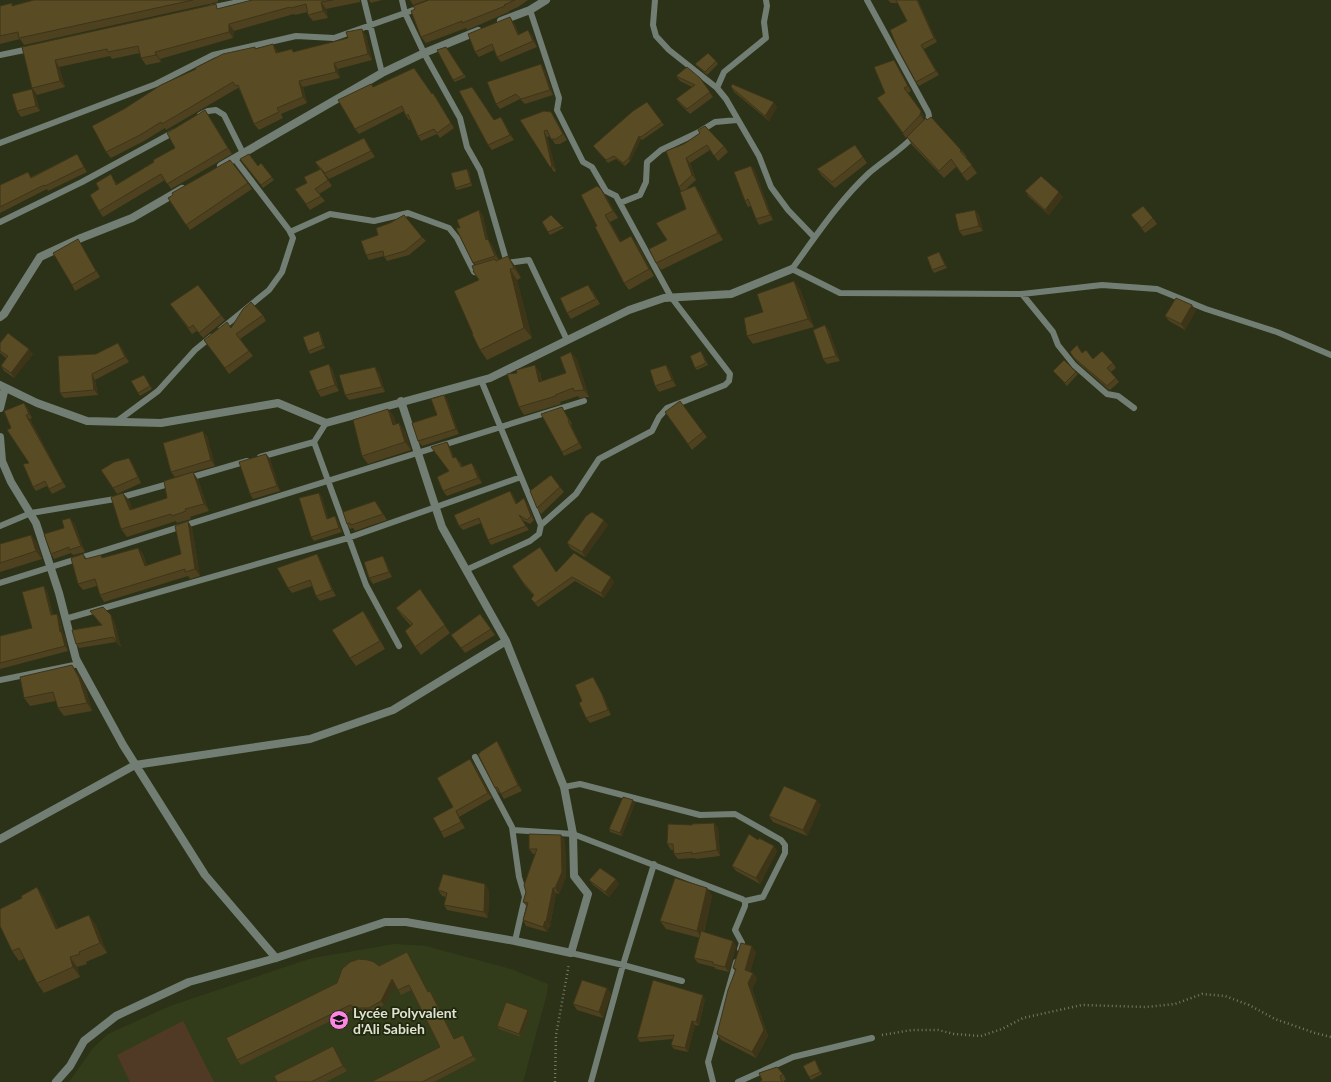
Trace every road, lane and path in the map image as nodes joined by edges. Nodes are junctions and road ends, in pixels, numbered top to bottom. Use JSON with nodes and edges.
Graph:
{"nodes":[{"id":1,"x":248,"y":0,"type":"edge"},
{"id":2,"x":364,"y":0,"type":"edge"},
{"id":3,"x":402,"y":0,"type":"edge"},
{"id":4,"x":546,"y":0,"type":"edge"},
{"id":5,"x":655,"y":0,"type":"edge"},
{"id":6,"x":766,"y":0,"type":"edge"},
{"id":7,"x":867,"y":0,"type":"edge"},
{"id":8,"x":426,"y":5,"type":"edge"},
{"id":9,"x":202,"y":10,"type":"edge"},
{"id":10,"x":530,"y":10,"type":"junction"},
{"id":11,"x":405,"y":13,"type":"junction"},
{"id":12,"x":370,"y":26,"type":"junction"},
{"id":13,"x":39,"y":46,"type":"edge"},
{"id":14,"x":424,"y":52,"type":"junction"},
{"id":15,"x":0,"y":55,"type":"edge"},
{"id":16,"x":382,"y":73,"type":"junction"},
{"id":17,"x":717,"y":88,"type":"junction"},
{"id":18,"x":195,"y":118,"type":"edge"},
{"id":19,"x":737,"y":120,"type":"junction"},
{"id":20,"x":182,"y":126,"type":"edge"},
{"id":21,"x":0,"y":143,"type":"edge"},
{"id":22,"x":243,"y":153,"type":"junction"},
{"id":23,"x":234,"y":158,"type":"junction"},
{"id":24,"x":214,"y":170,"type":"edge"},
{"id":25,"x":186,"y":186,"type":"edge"},
{"id":26,"x":620,"y":203,"type":"junction"},
{"id":27,"x":0,"y":222,"type":"edge"},
{"id":28,"x":290,"y":232,"type":"junction"},
{"id":29,"x":814,"y":237,"type":"junction"},
{"id":30,"x":507,"y":263,"type":"junction"},
{"id":31,"x":500,"y":266,"type":"edge"},
{"id":32,"x":792,"y":269,"type":"junction"},
{"id":33,"x":485,"y":271,"type":"edge"},
{"id":34,"x":1022,"y":294,"type":"junction"},
{"id":35,"x":671,"y":297,"type":"junction"},
{"id":36,"x":0,"y":317,"type":"edge"},
{"id":37,"x":567,"y":340,"type":"junction"},
{"id":38,"x":1331,"y":355,"type":"edge"},
{"id":39,"x":482,"y":380,"type":"junction"},
{"id":40,"x":2,"y":387,"type":"edge"},
{"id":41,"x":401,"y":401,"type":"junction"},
{"id":42,"x":584,"y":401,"type":"edge"},
{"id":43,"x":0,"y":408,"type":"edge"},
{"id":44,"x":1134,"y":408,"type":"dead end"},
{"id":45,"x":116,"y":422,"type":"junction"},
{"id":46,"x":326,"y":423,"type":"junction"},
{"id":47,"x":501,"y":427,"type":"junction"},
{"id":48,"x":0,"y":437,"type":"edge"},
{"id":49,"x":314,"y":442,"type":"junction"},
{"id":50,"x":418,"y":453,"type":"junction"},
{"id":51,"x":521,"y":477,"type":"junction"},
{"id":52,"x":184,"y":479,"type":"edge"},
{"id":53,"x":176,"y":481,"type":"edge"},
{"id":54,"x":328,"y":481,"type":"junction"},
{"id":55,"x":436,"y":508,"type":"junction"},
{"id":56,"x":31,"y":513,"type":"junction"},
{"id":57,"x":541,"y":525,"type":"junction"},
{"id":58,"x":0,"y":526,"type":"edge"},
{"id":59,"x":348,"y":538,"type":"junction"},
{"id":60,"x":50,"y":567,"type":"junction"},
{"id":61,"x":466,"y":570,"type":"junction"},
{"id":62,"x":0,"y":583,"type":"edge"},
{"id":63,"x":65,"y":619,"type":"junction"},
{"id":64,"x":506,"y":641,"type":"junction"},
{"id":65,"x":399,"y":646,"type":"dead end"},
{"id":66,"x":79,"y":664,"type":"junction"},
{"id":67,"x":0,"y":680,"type":"edge"},
{"id":68,"x":475,"y":757,"type":"dead end"},
{"id":69,"x":135,"y":765,"type":"junction"},
{"id":70,"x":564,"y":787,"type":"junction"},
{"id":71,"x":513,"y":830,"type":"junction"},
{"id":72,"x":574,"y":834,"type":"junction"},
{"id":73,"x":0,"y":839,"type":"edge"},
{"id":74,"x":654,"y":864,"type":"junction"},
{"id":75,"x":745,"y":901,"type":"junction"},
{"id":76,"x":515,"y":941,"type":"junction"},
{"id":77,"x":571,"y":953,"type":"junction"},
{"id":78,"x":276,"y":958,"type":"junction"},
{"id":79,"x":623,"y":965,"type":"junction"},
{"id":80,"x":682,"y":981,"type":"dead end"},
{"id":81,"x":1331,"y":1037,"type":"edge"},
{"id":82,"x":872,"y":1038,"type":"joint"},
{"id":83,"x":56,"y":1082,"type":"edge"},
{"id":84,"x":555,"y":1082,"type":"edge"},
{"id":85,"x":591,"y":1082,"type":"edge"},
{"id":86,"x":713,"y":1082,"type":"edge"},
{"id":87,"x":738,"y":1082,"type":"edge"}],
"edges":[{"from":1,"to":9,"type":"lane"},
{"from":2,"to":12,"type":"lane"},
{"from":3,"to":11,"type":"lane"},
{"from":4,"to":10,"type":"street"},
{"from":5,"to":17,"type":"lane"},
{"from":6,"to":17,"type":"lane"},
{"from":7,"to":29,"type":"lane"},
{"from":8,"to":11,"type":"lane"},
{"from":10,"to":14,"type":"street"},
{"from":10,"to":26,"type":"lane"},
{"from":11,"to":12,"type":"lane"},
{"from":11,"to":14,"type":"lane"},
{"from":12,"to":16,"type":"lane"},
{"from":12,"to":21,"type":"lane"},
{"from":13,"to":15,"type":"lane"},
{"from":14,"to":16,"type":"street"},
{"from":14,"to":30,"type":"lane"},
{"from":16,"to":22,"type":"street"},
{"from":17,"to":19,"type":"lane"},
{"from":18,"to":22,"type":"lane"},
{"from":19,"to":26,"type":"lane"},
{"from":19,"to":29,"type":"lane"},
{"from":20,"to":27,"type":"lane"},
{"from":22,"to":23,"type":"street"},
{"from":23,"to":24,"type":"street"},
{"from":23,"to":28,"type":"lane"},
{"from":25,"to":36,"type":"street"},
{"from":26,"to":35,"type":"lane"},
{"from":28,"to":33,"type":"lane"},
{"from":28,"to":45,"type":"lane"},
{"from":29,"to":32,"type":"lane"},
{"from":30,"to":31,"type":"lane"},
{"from":30,"to":37,"type":"lane"},
{"from":32,"to":34,"type":"lane"},
{"from":32,"to":35,"type":"street"},
{"from":34,"to":38,"type":"lane"},
{"from":34,"to":44,"type":"lane"},
{"from":35,"to":37,"type":"street"},
{"from":35,"to":57,"type":"lane"},
{"from":37,"to":39,"type":"street"},
{"from":39,"to":41,"type":"street"},
{"from":39,"to":47,"type":"lane"},
{"from":40,"to":43,"type":"street"},
{"from":40,"to":45,"type":"street"},
{"from":41,"to":46,"type":"street"},
{"from":41,"to":50,"type":"street"},
{"from":42,"to":47,"type":"lane"},
{"from":45,"to":46,"type":"street"},
{"from":46,"to":49,"type":"lane"},
{"from":47,"to":50,"type":"lane"},
{"from":47,"to":51,"type":"lane"},
{"from":48,"to":56,"type":"street"},
{"from":49,"to":52,"type":"lane"},
{"from":49,"to":54,"type":"lane"},
{"from":50,"to":54,"type":"lane"},
{"from":50,"to":55,"type":"street"},
{"from":51,"to":55,"type":"lane"},
{"from":51,"to":57,"type":"lane"},
{"from":53,"to":56,"type":"lane"},
{"from":54,"to":59,"type":"lane"},
{"from":54,"to":60,"type":"lane"},
{"from":55,"to":59,"type":"lane"},
{"from":55,"to":61,"type":"street"},
{"from":56,"to":58,"type":"lane"},
{"from":56,"to":60,"type":"street"},
{"from":57,"to":61,"type":"lane"},
{"from":59,"to":63,"type":"lane"},
{"from":59,"to":65,"type":"lane"},
{"from":60,"to":62,"type":"lane"},
{"from":60,"to":63,"type":"street"},
{"from":61,"to":64,"type":"street"},
{"from":63,"to":66,"type":"street"},
{"from":64,"to":69,"type":"street"},
{"from":64,"to":70,"type":"street"},
{"from":66,"to":67,"type":"lane"},
{"from":66,"to":69,"type":"street"},
{"from":68,"to":71,"type":"lane"},
{"from":69,"to":73,"type":"street"},
{"from":69,"to":78,"type":"street"},
{"from":70,"to":72,"type":"street"},
{"from":70,"to":75,"type":"lane"},
{"from":71,"to":72,"type":"lane"},
{"from":71,"to":76,"type":"lane"},
{"from":72,"to":74,"type":"lane"},
{"from":72,"to":77,"type":"street"},
{"from":74,"to":75,"type":"lane"},
{"from":74,"to":79,"type":"lane"},
{"from":75,"to":86,"type":"lane"},
{"from":76,"to":77,"type":"street"},
{"from":76,"to":78,"type":"street"},
{"from":77,"to":79,"type":"lane"},
{"from":77,"to":84,"type":"path"},
{"from":78,"to":83,"type":"street"},
{"from":79,"to":80,"type":"lane"},
{"from":79,"to":85,"type":"lane"},
{"from":81,"to":82,"type":"path"},
{"from":82,"to":87,"type":"lane"}]}
